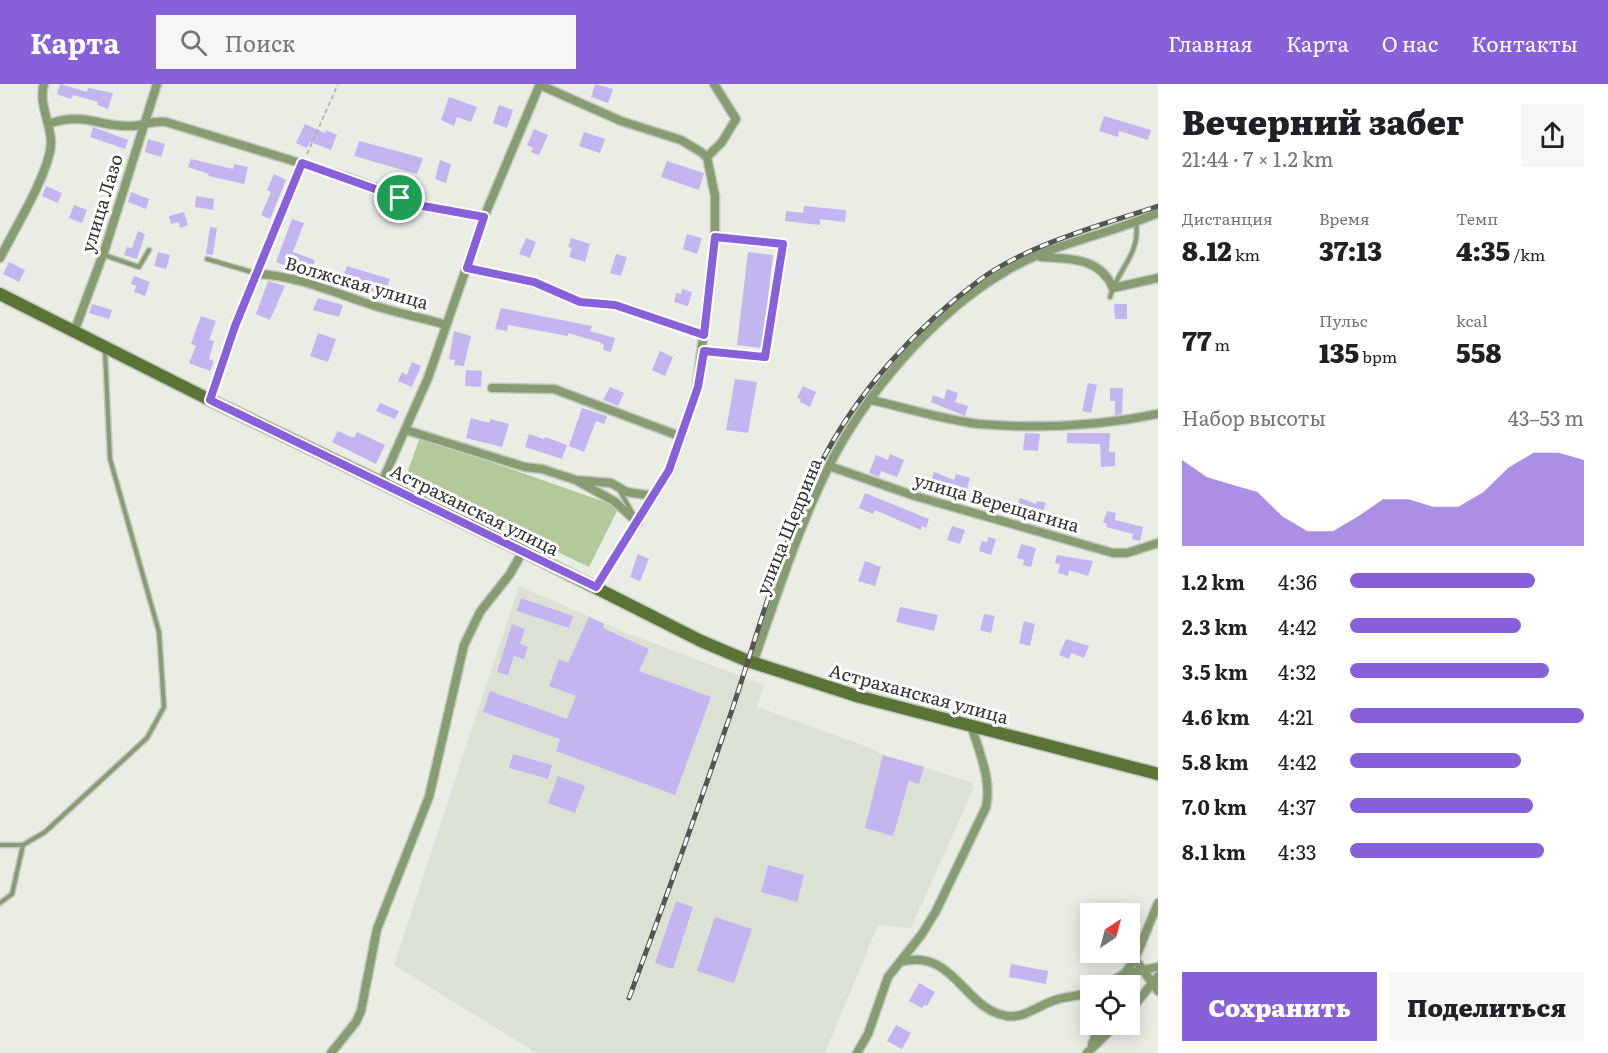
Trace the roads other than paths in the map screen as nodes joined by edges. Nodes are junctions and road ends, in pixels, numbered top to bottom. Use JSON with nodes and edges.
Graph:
{"nodes":[{"id":1,"x":44,"y":84,"type":"edge"},
{"id":2,"x":157,"y":84,"type":"edge"},
{"id":3,"x":540,"y":84,"type":"edge"},
{"id":4,"x":714,"y":84,"type":"edge"},
{"id":5,"x":48,"y":124,"type":"junction"},
{"id":6,"x":143,"y":124,"type":"junction"},
{"id":7,"x":707,"y":157,"type":"junction"},
{"id":8,"x":302,"y":163,"type":"junction"},
{"id":9,"x":1157,"y":215,"type":"edge"},
{"id":10,"x":484,"y":217,"type":"junction"},
{"id":11,"x":1136,"y":223,"type":"junction"},
{"id":12,"x":715,"y":237,"type":"junction"},
{"id":13,"x":149,"y":250,"type":"dead end"},
{"id":14,"x":103,"y":254,"type":"junction"},
{"id":15,"x":1037,"y":256,"type":"junction"},
{"id":16,"x":0,"y":258,"type":"edge"},
{"id":17,"x":207,"y":259,"type":"dead end"},
{"id":18,"x":467,"y":268,"type":"junction"},
{"id":19,"x":258,"y":274,"type":"junction"},
{"id":20,"x":1158,"y":278,"type":"edge"},
{"id":21,"x":1113,"y":288,"type":"junction"},
{"id":22,"x":0,"y":294,"type":"edge"},
{"id":23,"x":1110,"y":297,"type":"dead end"},
{"id":24,"x":447,"y":326,"type":"junction"},
{"id":25,"x":74,"y":332,"type":"junction"},
{"id":26,"x":704,"y":335,"type":"junction"},
{"id":27,"x":105,"y":347,"type":"junction"},
{"id":28,"x":704,"y":351,"type":"junction"},
{"id":29,"x":492,"y":388,"type":"dead end"},
{"id":30,"x":210,"y":400,"type":"junction"},
{"id":31,"x":872,"y":400,"type":"junction"},
{"id":32,"x":1158,"y":414,"type":"edge"},
{"id":33,"x":406,"y":430,"type":"junction"},
{"id":34,"x":682,"y":437,"type":"junction"},
{"id":35,"x":829,"y":466,"type":"junction"},
{"id":36,"x":576,"y":480,"type":"junction"},
{"id":37,"x":381,"y":484,"type":"junction"},
{"id":38,"x":618,"y":488,"type":"junction"},
{"id":39,"x":654,"y":496,"type":"junction"},
{"id":40,"x":638,"y":522,"type":"junction"},
{"id":41,"x":1158,"y":543,"type":"edge"},
{"id":42,"x":523,"y":551,"type":"junction"},
{"id":43,"x":596,"y":587,"type":"junction"},
{"id":44,"x":753,"y":663,"type":"junction"},
{"id":45,"x":971,"y":725,"type":"junction"},
{"id":46,"x":1158,"y":774,"type":"edge"},
{"id":47,"x":0,"y":845,"type":"edge"},
{"id":48,"x":23,"y":845,"type":"junction"},
{"id":49,"x":0,"y":903,"type":"edge"},
{"id":50,"x":1158,"y":903,"type":"edge"},
{"id":51,"x":1140,"y":945,"type":"edge"},
{"id":52,"x":900,"y":962,"type":"junction"},
{"id":53,"x":1131,"y":963,"type":"edge"},
{"id":54,"x":1137,"y":963,"type":"edge"},
{"id":55,"x":1158,"y":968,"type":"edge"},
{"id":56,"x":1143,"y":970,"type":"junction"},
{"id":57,"x":1124,"y":974,"type":"joint"},
{"id":58,"x":1156,"y":985,"type":"edge"},
{"id":59,"x":1080,"y":994,"type":"edge"},
{"id":60,"x":1140,"y":998,"type":"edge"},
{"id":61,"x":1095,"y":1035,"type":"edge"},
{"id":62,"x":1106,"y":1035,"type":"edge"},
{"id":63,"x":331,"y":1053,"type":"edge"},
{"id":64,"x":856,"y":1053,"type":"edge"},
{"id":65,"x":1087,"y":1053,"type":"edge"}],
"edges":[{"from":1,"to":5,"type":"street"},
{"from":2,"to":6,"type":"street","name":"улица Лазо"},
{"from":3,"to":7,"type":"street"},
{"from":3,"to":10,"type":"street"},
{"from":4,"to":7,"type":"street"},
{"from":5,"to":6,"type":"street"},
{"from":5,"to":16,"type":"street"},
{"from":6,"to":8,"type":"street"},
{"from":6,"to":14,"type":"street","name":"улица Лазо"},
{"from":7,"to":12,"type":"street"},
{"from":8,"to":10,"type":"street"},
{"from":8,"to":19,"type":"street"},
{"from":9,"to":11,"type":"street","name":"улица Щедрина"},
{"from":10,"to":18,"type":"street"},
{"from":11,"to":15,"type":"street","name":"улица Щедрина"},
{"from":11,"to":21,"type":"lane"},
{"from":12,"to":26,"type":"street"},
{"from":12,"to":28,"type":"lane"},
{"from":13,"to":14,"type":"lane"},
{"from":14,"to":25,"type":"street","name":"улица Лазо"},
{"from":15,"to":21,"type":"street"},
{"from":15,"to":31,"type":"street","name":"улица Щедрина"},
{"from":17,"to":19,"type":"lane"},
{"from":18,"to":24,"type":"street"},
{"from":18,"to":26,"type":"street"},
{"from":19,"to":24,"type":"street","name":"Волжская улица"},
{"from":19,"to":30,"type":"street"},
{"from":20,"to":21,"type":"street"},
{"from":21,"to":23,"type":"lane"},
{"from":22,"to":25,"type":"main road","name":"Астраханская улица"},
{"from":24,"to":33,"type":"street"},
{"from":25,"to":27,"type":"main road","name":"Астраханская улица"},
{"from":26,"to":28,"type":"street"},
{"from":27,"to":30,"type":"main road","name":"Астраханская улица"},
{"from":27,"to":48,"type":"lane"},
{"from":28,"to":34,"type":"street"},
{"from":29,"to":34,"type":"street"},
{"from":30,"to":37,"type":"main road","name":"Астраханская улица"},
{"from":31,"to":32,"type":"street"},
{"from":31,"to":35,"type":"street","name":"улица Щедрина"},
{"from":33,"to":36,"type":"street"},
{"from":33,"to":37,"type":"street"},
{"from":34,"to":39,"type":"street"},
{"from":35,"to":41,"type":"street","name":"улица Верещагина"},
{"from":35,"to":44,"type":"street","name":"улица Щедрина"},
{"from":36,"to":38,"type":"street"},
{"from":36,"to":40,"type":"street"},
{"from":37,"to":42,"type":"main road","name":"Астраханская улица"},
{"from":38,"to":39,"type":"street"},
{"from":38,"to":40,"type":"lane"},
{"from":39,"to":40,"type":"street"},
{"from":40,"to":43,"type":"street"},
{"from":42,"to":43,"type":"main road","name":"Астраханская улица"},
{"from":42,"to":63,"type":"street"},
{"from":43,"to":44,"type":"main road","name":"Астраханская улица"},
{"from":44,"to":45,"type":"main road","name":"Астраханская улица"},
{"from":45,"to":46,"type":"main road","name":"Астраханская улица"},
{"from":45,"to":52,"type":"street"},
{"from":47,"to":48,"type":"lane"},
{"from":48,"to":49,"type":"lane"},
{"from":50,"to":51,"type":"street"},
{"from":52,"to":59,"type":"street"},
{"from":52,"to":64,"type":"street"},
{"from":53,"to":57,"type":"street"},
{"from":54,"to":56,"type":"street"},
{"from":55,"to":56,"type":"street"},
{"from":56,"to":57,"type":"street"},
{"from":56,"to":58,"type":"street"},
{"from":58,"to":60,"type":"street"},
{"from":61,"to":65,"type":"street"},
{"from":62,"to":65,"type":"street"}]}
